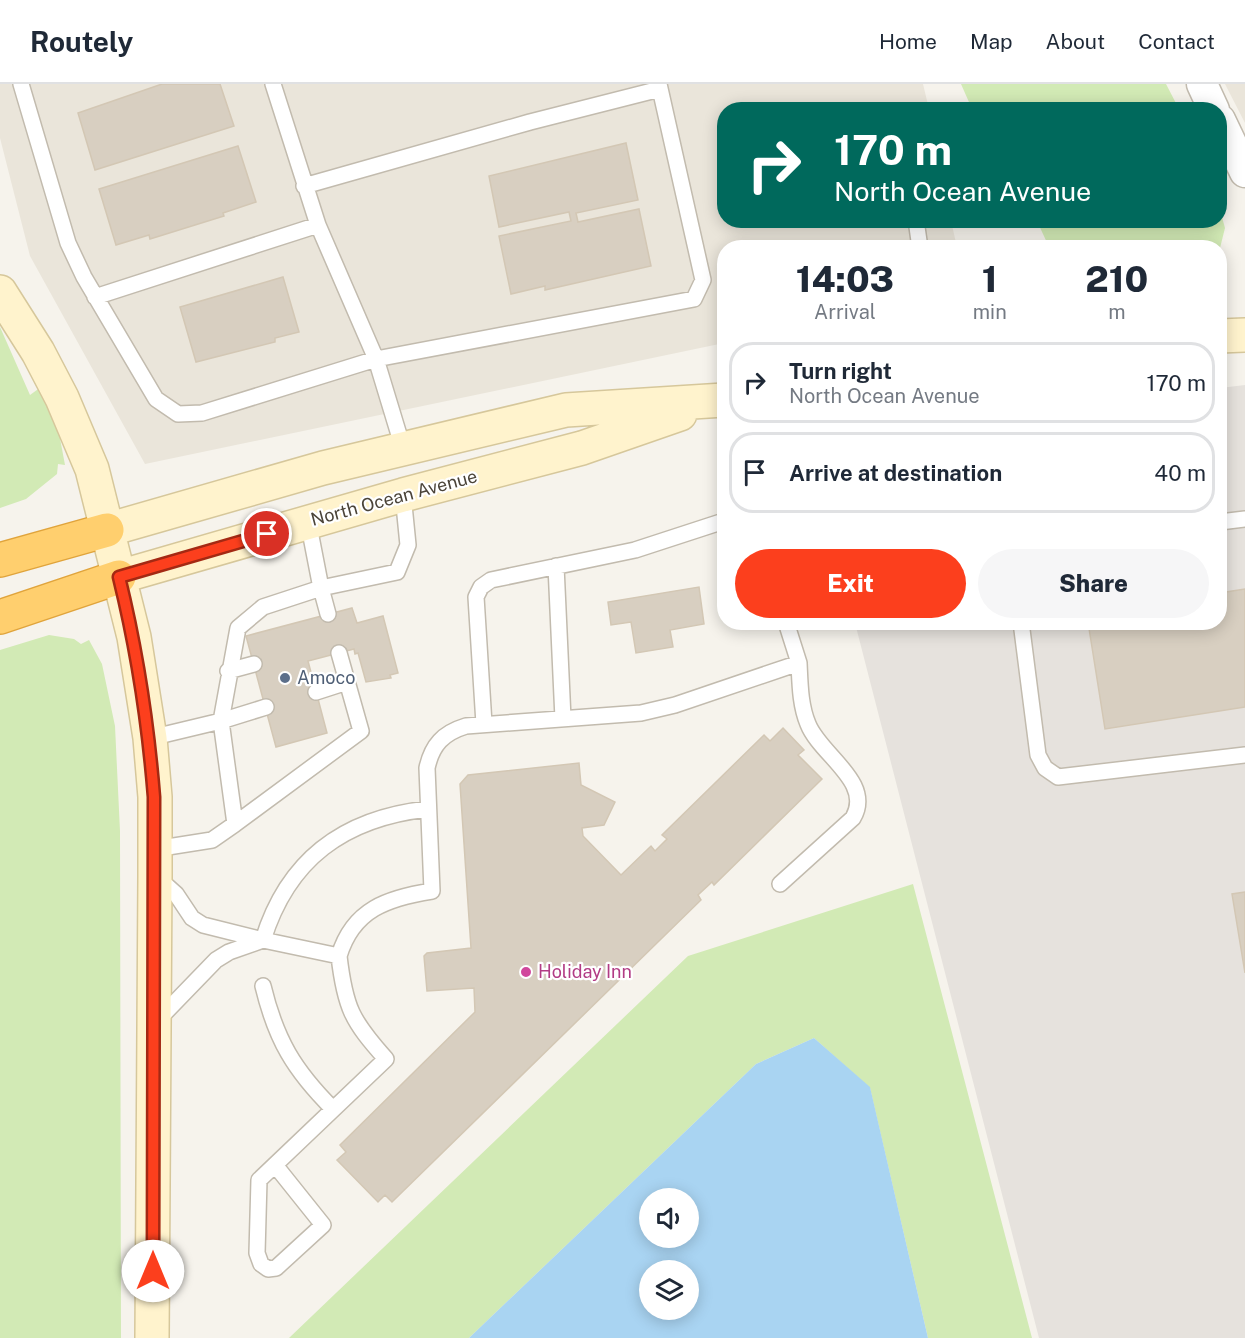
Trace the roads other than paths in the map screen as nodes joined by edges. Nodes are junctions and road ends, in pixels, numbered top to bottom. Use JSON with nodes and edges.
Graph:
{"nodes":[{"id":1,"x":21,"y":84,"type":"edge"},
{"id":2,"x":1202,"y":84,"type":"edge"},
{"id":3,"x":276,"y":85,"type":"edge"},
{"id":4,"x":660,"y":87,"type":"edge"},
{"id":5,"x":1210,"y":102,"type":"edge"},
{"id":6,"x":1227,"y":135,"type":"edge"},
{"id":7,"x":1245,"y":172,"type":"edge"},
{"id":8,"x":304,"y":186,"type":"junction"},
{"id":9,"x":318,"y":225,"type":"junction"},
{"id":10,"x":0,"y":292,"type":"edge"},
{"id":11,"x":95,"y":297,"type":"junction"},
{"id":12,"x":1245,"y":335,"type":"edge"},
{"id":13,"x":1227,"y":336,"type":"edge"},
{"id":14,"x":376,"y":359,"type":"junction"},
{"id":15,"x":717,"y":407,"type":"edge"},
{"id":16,"x":717,"y":409,"type":"edge"},
{"id":17,"x":403,"y":448,"type":"junction"},
{"id":18,"x":403,"y":495,"type":"junction"},
{"id":19,"x":1245,"y":519,"type":"edge"},
{"id":20,"x":308,"y":521,"type":"junction"},
{"id":21,"x":1227,"y":521,"type":"edge"},
{"id":22,"x":717,"y":522,"type":"edge"},
{"id":23,"x":107,"y":530,"type":"junction"},
{"id":24,"x":0,"y":560,"type":"edge"},
{"id":25,"x":556,"y":567,"type":"junction"},
{"id":26,"x":119,"y":577,"type":"junction"},
{"id":27,"x":321,"y":588,"type":"junction"},
{"id":28,"x":328,"y":614,"type":"dead end"},
{"id":29,"x":0,"y":617,"type":"edge"},
{"id":30,"x":789,"y":630,"type":"edge"},
{"id":31,"x":1022,"y":630,"type":"edge"},
{"id":32,"x":339,"y":653,"type":"dead end"},
{"id":33,"x":799,"y":663,"type":"junction"},
{"id":34,"x":254,"y":664,"type":"dead end"},
{"id":35,"x":228,"y":671,"type":"junction"},
{"id":36,"x":347,"y":682,"type":"junction"},
{"id":37,"x":316,"y":692,"type":"dead end"},
{"id":38,"x":266,"y":707,"type":"dead end"},
{"id":39,"x":562,"y":719,"type":"junction"},
{"id":40,"x":221,"y":721,"type":"junction"},
{"id":41,"x":484,"y":724,"type":"junction"},
{"id":42,"x":150,"y":738,"type":"junction"},
{"id":43,"x":1245,"y":755,"type":"edge"},
{"id":44,"x":428,"y":809,"type":"junction"},
{"id":45,"x":234,"y":824,"type":"junction"},
{"id":46,"x":155,"y":863,"type":"junction"},
{"id":47,"x":780,"y":885,"type":"dead end"},
{"id":48,"x":263,"y":940,"type":"junction"},
{"id":49,"x":339,"y":956,"type":"junction"},
{"id":50,"x":263,"y":986,"type":"dead end"},
{"id":51,"x":154,"y":1024,"type":"junction"},
{"id":52,"x":333,"y":1109,"type":"junction"},
{"id":53,"x":275,"y":1165,"type":"junction"},
{"id":54,"x":152,"y":1338,"type":"edge"}],
"edges":[{"from":1,"to":11,"type":"lane"},
{"from":2,"to":5,"type":"street"},
{"from":3,"to":8,"type":"lane"},
{"from":4,"to":8,"type":"lane"},
{"from":4,"to":14,"type":"lane"},
{"from":6,"to":7,"type":"street"},
{"from":8,"to":9,"type":"lane"},
{"from":9,"to":11,"type":"lane"},
{"from":9,"to":14,"type":"lane"},
{"from":10,"to":23,"type":"main road"},
{"from":11,"to":14,"type":"lane"},
{"from":12,"to":13,"type":"main road"},
{"from":14,"to":17,"type":"lane"},
{"from":15,"to":17,"type":"main road","name":"North Ocean Avenue"},
{"from":16,"to":18,"type":"main road","name":"North Ocean Avenue"},
{"from":17,"to":23,"type":"main road","name":"North Ocean Avenue"},
{"from":18,"to":20,"type":"main road","name":"North Ocean Avenue"},
{"from":18,"to":27,"type":"lane"},
{"from":19,"to":21,"type":"lane"},
{"from":20,"to":26,"type":"main road","name":"North Ocean Avenue"},
{"from":20,"to":27,"type":"lane"},
{"from":22,"to":25,"type":"lane"},
{"from":23,"to":24,"type":"highway","name":"North Ocean Avenue"},
{"from":23,"to":26,"type":"main road"},
{"from":25,"to":39,"type":"lane"},
{"from":25,"to":41,"type":"lane"},
{"from":26,"to":29,"type":"highway","name":"North Ocean Avenue"},
{"from":26,"to":42,"type":"main road"},
{"from":27,"to":28,"type":"lane"},
{"from":27,"to":35,"type":"lane"},
{"from":30,"to":33,"type":"lane"},
{"from":31,"to":43,"type":"lane"},
{"from":32,"to":36,"type":"lane"},
{"from":33,"to":39,"type":"lane"},
{"from":33,"to":47,"type":"lane"},
{"from":34,"to":35,"type":"lane"},
{"from":35,"to":40,"type":"lane"},
{"from":36,"to":37,"type":"lane"},
{"from":36,"to":45,"type":"lane"},
{"from":38,"to":40,"type":"lane"},
{"from":39,"to":41,"type":"lane"},
{"from":40,"to":42,"type":"lane"},
{"from":40,"to":45,"type":"lane"},
{"from":41,"to":44,"type":"lane"},
{"from":42,"to":46,"type":"main road"},
{"from":44,"to":48,"type":"lane"},
{"from":44,"to":49,"type":"lane"},
{"from":45,"to":46,"type":"lane"},
{"from":46,"to":48,"type":"lane"},
{"from":46,"to":51,"type":"main road"},
{"from":48,"to":49,"type":"lane"},
{"from":48,"to":51,"type":"lane"},
{"from":49,"to":52,"type":"lane"},
{"from":50,"to":52,"type":"lane"},
{"from":51,"to":54,"type":"main road"},
{"from":52,"to":53,"type":"lane"},
{"from":53,"to":53,"type":"lane"}]}
